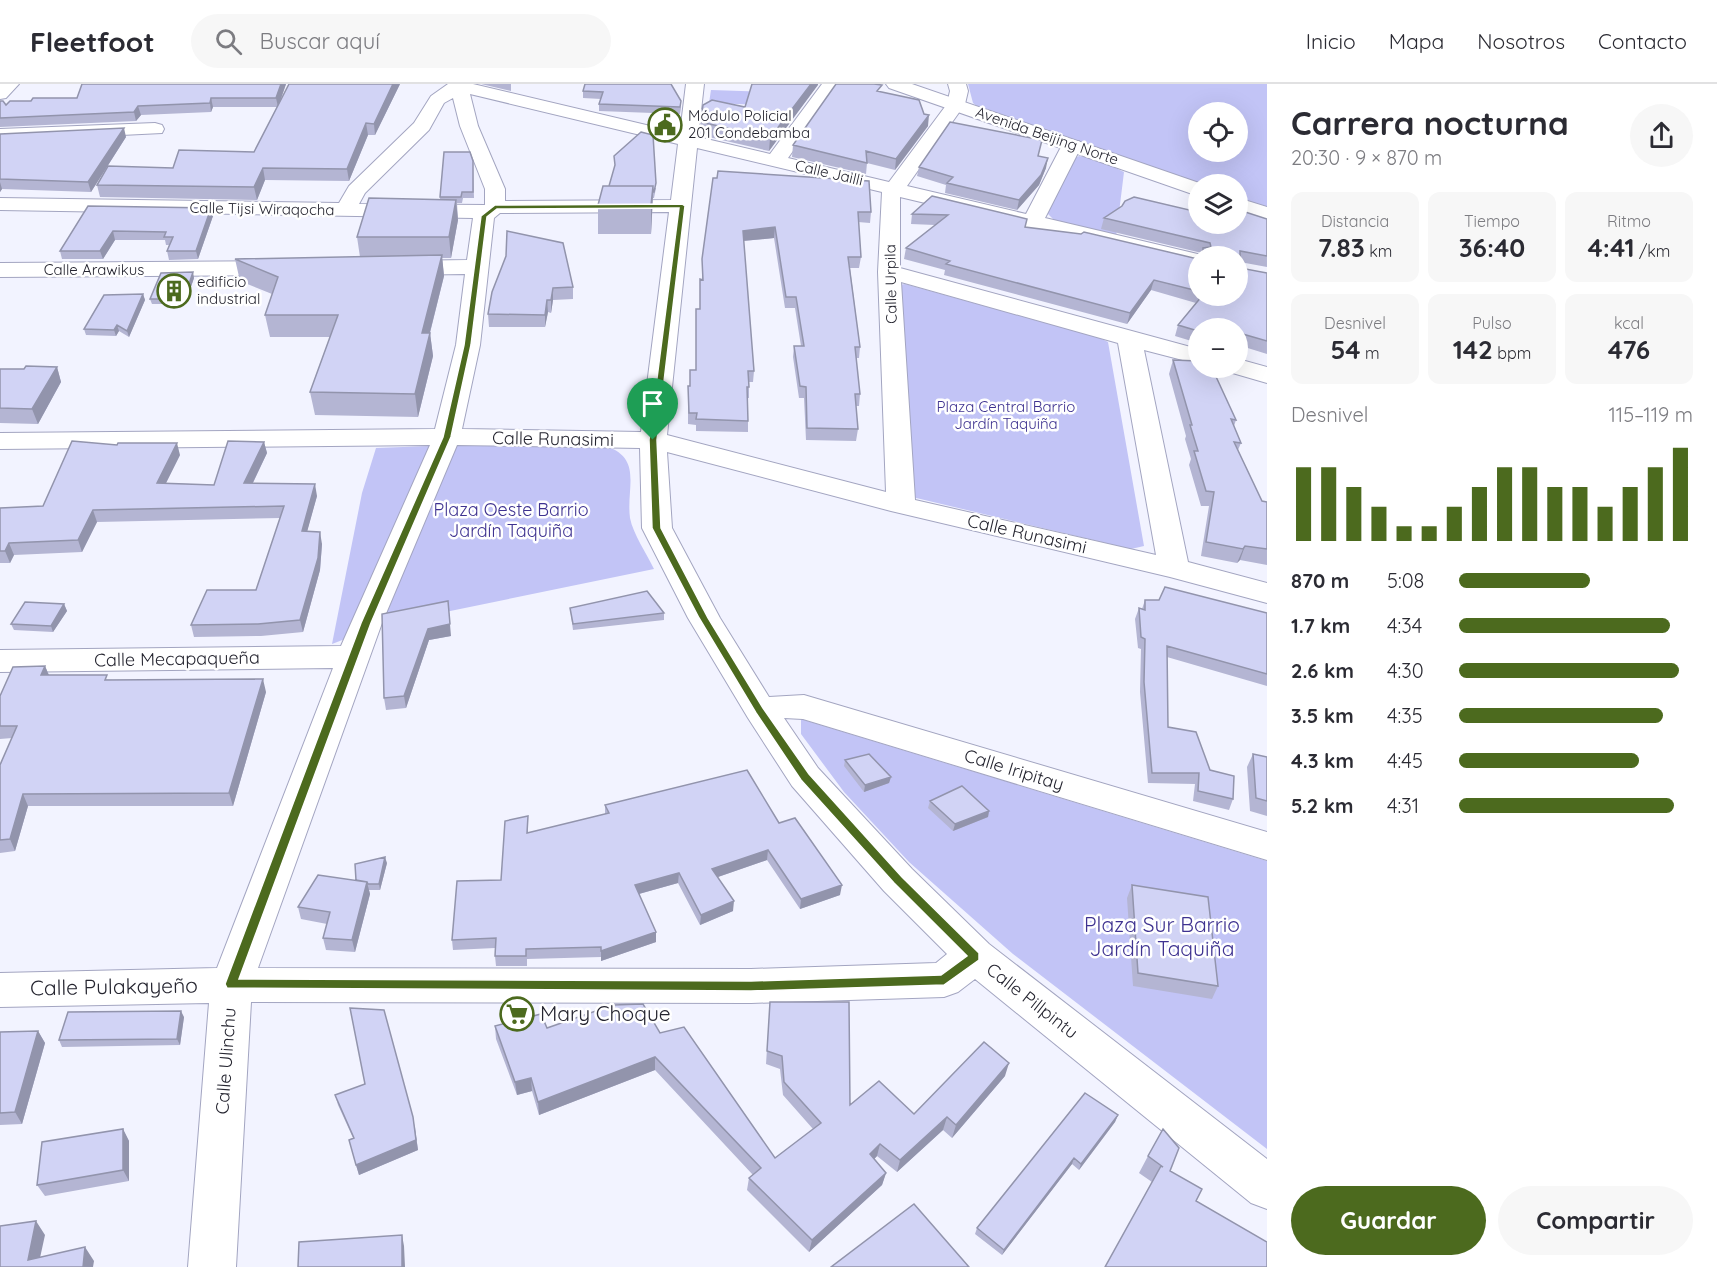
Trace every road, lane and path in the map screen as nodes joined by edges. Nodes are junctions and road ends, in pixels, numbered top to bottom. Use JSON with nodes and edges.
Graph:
{"nodes":[{"id":1,"x":10,"y":84,"type":"edge"},
{"id":2,"x":694,"y":84,"type":"edge"},
{"id":3,"x":831,"y":84,"type":"edge"},
{"id":4,"x":895,"y":84,"type":"edge"},
{"id":5,"x":458,"y":85,"type":"edge"},
{"id":6,"x":0,"y":94,"type":"edge"},
{"id":7,"x":956,"y":94,"type":"edge"},
{"id":8,"x":422,"y":126,"type":"junction"},
{"id":9,"x":469,"y":126,"type":"junction"},
{"id":10,"x":155,"y":129,"type":"dead end"},
{"id":11,"x":0,"y":135,"type":"edge"},
{"id":12,"x":688,"y":140,"type":"junction"},
{"id":13,"x":1072,"y":145,"type":"junction"},
{"id":14,"x":776,"y":160,"type":"junction"},
{"id":15,"x":1188,"y":186,"type":"edge"},
{"id":16,"x":895,"y":188,"type":"junction"},
{"id":17,"x":0,"y":204,"type":"edge"},
{"id":18,"x":682,"y":206,"type":"junction"},
{"id":19,"x":1248,"y":207,"type":"edge"},
{"id":20,"x":492,"y":210,"type":"junction"},
{"id":21,"x":345,"y":211,"type":"junction"},
{"id":22,"x":1267,"y":214,"type":"edge"},
{"id":23,"x":1032,"y":222,"type":"junction"},
{"id":24,"x":1188,"y":259,"type":"edge"},
{"id":25,"x":476,"y":267,"type":"junction"},
{"id":26,"x":297,"y":268,"type":"edge"},
{"id":27,"x":381,"y":268,"type":"edge"},
{"id":28,"x":0,"y":270,"type":"edge"},
{"id":29,"x":890,"y":272,"type":"junction"},
{"id":30,"x":1130,"y":340,"type":"junction"},
{"id":31,"x":1188,"y":354,"type":"edge"},
{"id":32,"x":1248,"y":370,"type":"edge"},
{"id":33,"x":1267,"y":375,"type":"edge"},
{"id":34,"x":447,"y":437,"type":"junction"},
{"id":35,"x":653,"y":440,"type":"junction"},
{"id":36,"x":0,"y":441,"type":"edge"},
{"id":37,"x":901,"y":505,"type":"junction"},
{"id":38,"x":1174,"y":568,"type":"junction"},
{"id":39,"x":1267,"y":593,"type":"edge"},
{"id":40,"x":355,"y":657,"type":"junction"},
{"id":41,"x":0,"y":661,"type":"edge"},
{"id":42,"x":760,"y":710,"type":"junction"},
{"id":43,"x":1267,"y":846,"type":"edge"},
{"id":44,"x":975,"y":956,"type":"junction"},
{"id":45,"x":231,"y":984,"type":"junction"},
{"id":46,"x":0,"y":990,"type":"edge"},
{"id":47,"x":1267,"y":1187,"type":"edge"},
{"id":48,"x":212,"y":1267,"type":"edge"}],
"edges":[{"from":1,"to":6,"type":"street"},
{"from":2,"to":12,"type":"street","name":"Calle Pillpintu"},
{"from":3,"to":14,"type":"street"},
{"from":4,"to":7,"type":"street","name":"Avenida Beijing Norte"},
{"from":5,"to":8,"type":"street"},
{"from":5,"to":9,"type":"street","name":"Calle Ulinchu"},
{"from":5,"to":12,"type":"street","name":"Calle Jailli"},
{"from":7,"to":13,"type":"street","name":"Avenida Beijing Norte"},
{"from":7,"to":16,"type":"street","name":"Calle Urpila"},
{"from":8,"to":9,"type":"street"},
{"from":8,"to":21,"type":"street"},
{"from":9,"to":20,"type":"street","name":"Calle Ulinchu"},
{"from":10,"to":11,"type":"street"},
{"from":12,"to":14,"type":"street","name":"Calle Jailli"},
{"from":12,"to":18,"type":"street","name":"Calle Pillpintu"},
{"from":13,"to":15,"type":"street","name":"Avenida Beijing Norte"},
{"from":13,"to":23,"type":"street"},
{"from":14,"to":16,"type":"street","name":"Calle Jailli"},
{"from":16,"to":23,"type":"street","name":"Calle Jailli"},
{"from":16,"to":29,"type":"street","name":"Calle Urpila"},
{"from":17,"to":21,"type":"street","name":"Calle Tijsi Wiraqocha"},
{"from":18,"to":20,"type":"street","name":"Calle Tijsi Wiraqocha"},
{"from":18,"to":35,"type":"street","name":"Calle Pillpintu"},
{"from":19,"to":22,"type":"street"},
{"from":20,"to":21,"type":"street","name":"Calle Tijsi Wiraqocha"},
{"from":20,"to":25,"type":"street","name":"Calle Ulinchu"},
{"from":23,"to":24,"type":"street","name":"Calle Jailli"},
{"from":25,"to":27,"type":"street"},
{"from":25,"to":34,"type":"street","name":"Calle Ulinchu"},
{"from":26,"to":28,"type":"street","name":"Calle Arawikus"},
{"from":29,"to":30,"type":"street"},
{"from":29,"to":37,"type":"street","name":"Calle Urpila"},
{"from":30,"to":31,"type":"street"},
{"from":30,"to":38,"type":"street"},
{"from":32,"to":33,"type":"street"},
{"from":34,"to":35,"type":"street","name":"Calle Runasimi"},
{"from":34,"to":36,"type":"street","name":"Calle Runasimi"},
{"from":34,"to":40,"type":"street","name":"Calle Ulinchu"},
{"from":35,"to":37,"type":"street","name":"Calle Runasimi"},
{"from":35,"to":42,"type":"street","name":"Calle Pillpintu"},
{"from":37,"to":38,"type":"street","name":"Calle Runasimi"},
{"from":38,"to":39,"type":"street","name":"Calle Runasimi"},
{"from":40,"to":41,"type":"street","name":"Calle Mecapaqueña"},
{"from":40,"to":45,"type":"street","name":"Calle Ulinchu"},
{"from":42,"to":43,"type":"street","name":"Calle Iripitay"},
{"from":42,"to":44,"type":"street","name":"Calle Pillpintu"},
{"from":44,"to":45,"type":"street","name":"Calle Pulakayeño"},
{"from":44,"to":47,"type":"street","name":"Calle Pillpintu"},
{"from":45,"to":46,"type":"street","name":"Calle Pulakayeño"},
{"from":45,"to":48,"type":"street","name":"Calle Ulinchu"}]}
